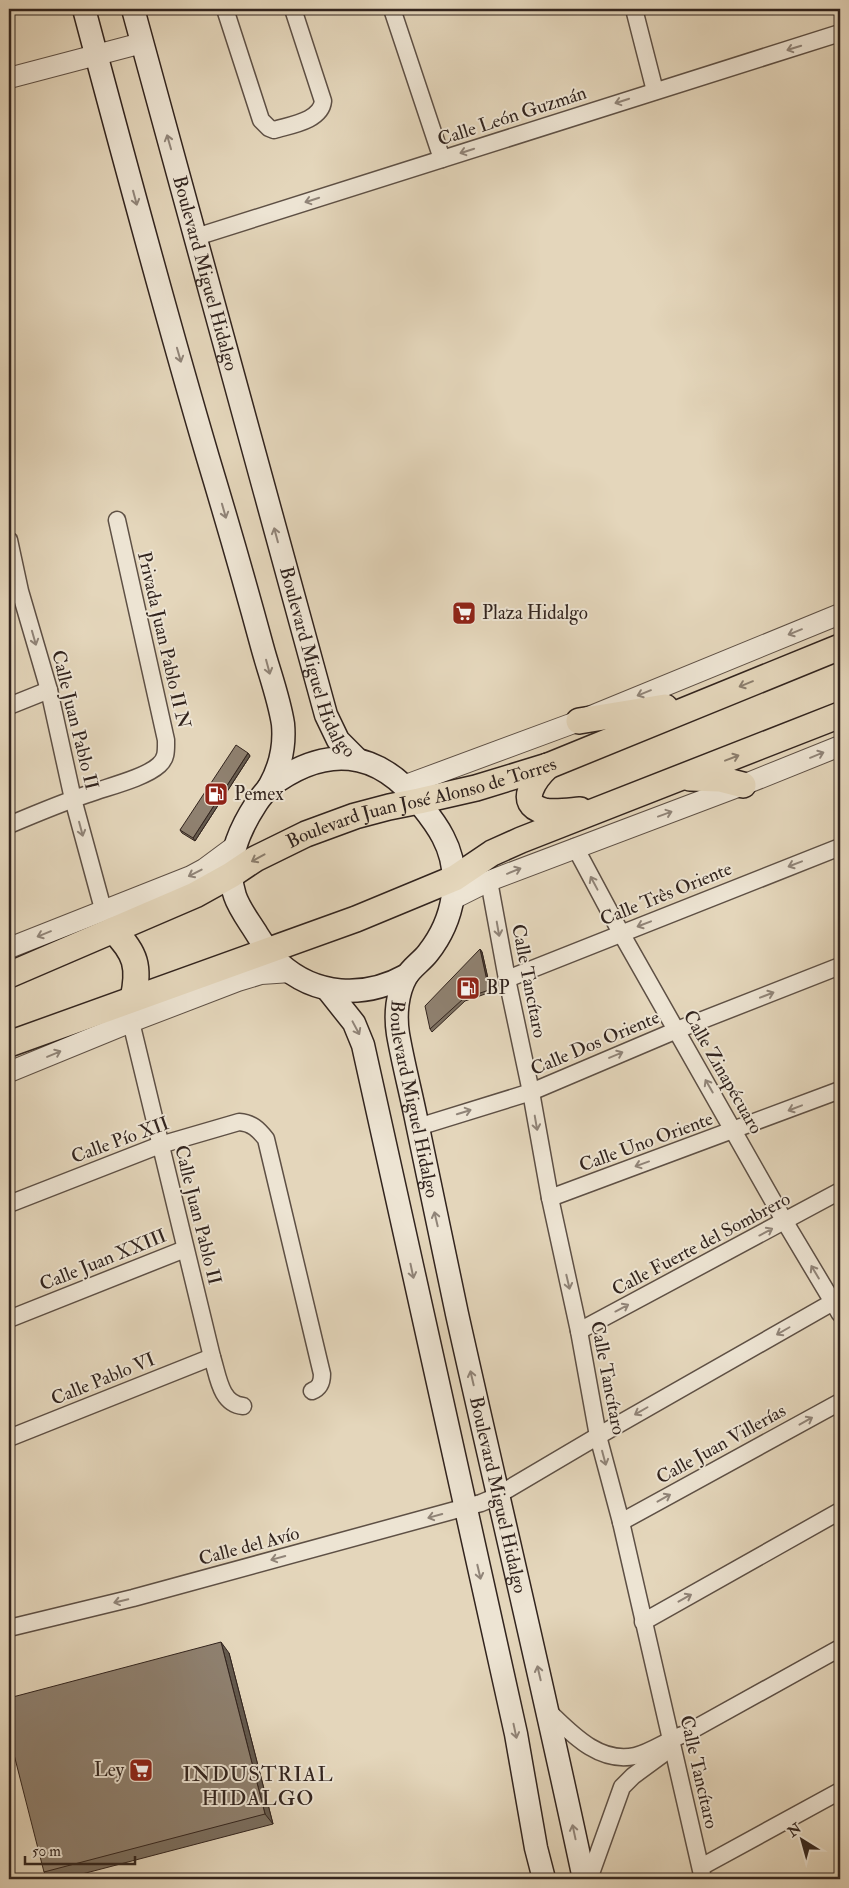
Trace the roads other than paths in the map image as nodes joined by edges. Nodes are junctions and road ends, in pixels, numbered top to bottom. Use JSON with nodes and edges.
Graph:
{"nodes":[{"id":1,"x":84,"y":9,"type":"edge"},
{"id":2,"x":133,"y":9,"type":"edge"},
{"id":3,"x":226,"y":9,"type":"edge"},
{"id":4,"x":293,"y":9,"type":"edge"},
{"id":5,"x":392,"y":9,"type":"edge"},
{"id":6,"x":634,"y":9,"type":"edge"},
{"id":7,"x":840,"y":34,"type":"edge"},
{"id":8,"x":142,"y":43,"type":"junction"},
{"id":9,"x":96,"y":55,"type":"junction"},
{"id":10,"x":9,"y":78,"type":"edge"},
{"id":11,"x":655,"y":91,"type":"junction"},
{"id":12,"x":442,"y":160,"type":"junction"},
{"id":13,"x":196,"y":237,"type":"junction"},
{"id":14,"x":116,"y":520,"type":"dead end"},
{"id":15,"x":9,"y":540,"type":"edge"},
{"id":16,"x":15,"y":593,"type":"edge"},
{"id":17,"x":840,"y":614,"type":"edge"},
{"id":18,"x":840,"y":647,"type":"edge"},
{"id":19,"x":49,"y":690,"type":"junction"},
{"id":20,"x":711,"y":698,"type":"junction"},
{"id":21,"x":9,"y":706,"type":"edge"},
{"id":22,"x":840,"y":715,"type":"edge"},
{"id":23,"x":579,"y":721,"type":"junction"},
{"id":24,"x":840,"y":746,"type":"edge"},
{"id":25,"x":356,"y":759,"type":"junction"},
{"id":26,"x":548,"y":766,"type":"junction"},
{"id":27,"x":678,"y":779,"type":"junction"},
{"id":28,"x":744,"y":784,"type":"junction"},
{"id":29,"x":269,"y":787,"type":"junction"},
{"id":30,"x":412,"y":793,"type":"junction"},
{"id":31,"x":73,"y":799,"type":"junction"},
{"id":32,"x":598,"y":809,"type":"junction"},
{"id":33,"x":9,"y":825,"type":"edge"},
{"id":34,"x":235,"y":846,"type":"junction"},
{"id":35,"x":575,"y":847,"type":"junction"},
{"id":36,"x":840,"y":847,"type":"edge"},
{"id":37,"x":231,"y":875,"type":"junction"},
{"id":38,"x":489,"y":881,"type":"junction"},
{"id":39,"x":454,"y":888,"type":"junction"},
{"id":40,"x":108,"y":920,"type":"junction"},
{"id":41,"x":621,"y":932,"type":"junction"},
{"id":42,"x":9,"y":948,"type":"edge"},
{"id":43,"x":267,"y":950,"type":"junction"},
{"id":44,"x":840,"y":966,"type":"edge"},
{"id":45,"x":290,"y":972,"type":"junction"},
{"id":46,"x":9,"y":975,"type":"edge"},
{"id":47,"x":407,"y":975,"type":"junction"},
{"id":48,"x":507,"y":979,"type":"junction"},
{"id":49,"x":328,"y":988,"type":"junction"},
{"id":50,"x":208,"y":992,"type":"joint"},
{"id":51,"x":132,"y":1010,"type":"junction"},
{"id":52,"x":677,"y":1030,"type":"junction"},
{"id":53,"x":9,"y":1044,"type":"edge"},
{"id":54,"x":9,"y":1072,"type":"edge"},
{"id":55,"x":840,"y":1090,"type":"edge"},
{"id":56,"x":531,"y":1092,"type":"junction"},
{"id":57,"x":418,"y":1127,"type":"junction"},
{"id":58,"x":734,"y":1131,"type":"junction"},
{"id":59,"x":160,"y":1145,"type":"junction"},
{"id":60,"x":840,"y":1191,"type":"edge"},
{"id":61,"x":550,"y":1198,"type":"junction"},
{"id":62,"x":9,"y":1204,"type":"edge"},
{"id":63,"x":785,"y":1222,"type":"junction"},
{"id":64,"x":185,"y":1249,"type":"junction"},
{"id":65,"x":838,"y":1305,"type":"edge"},
{"id":66,"x":9,"y":1319,"type":"edge"},
{"id":67,"x":580,"y":1331,"type":"junction"},
{"id":68,"x":212,"y":1357,"type":"junction"},
{"id":69,"x":312,"y":1391,"type":"dead end"},
{"id":70,"x":840,"y":1402,"type":"edge"},
{"id":71,"x":243,"y":1406,"type":"dead end"},
{"id":72,"x":598,"y":1436,"type":"junction"},
{"id":73,"x":9,"y":1438,"type":"edge"},
{"id":74,"x":498,"y":1495,"type":"junction"},
{"id":75,"x":464,"y":1508,"type":"junction"},
{"id":76,"x":840,"y":1511,"type":"edge"},
{"id":77,"x":621,"y":1522,"type":"junction"},
{"id":78,"x":643,"y":1622,"type":"junction"},
{"id":79,"x":9,"y":1628,"type":"edge"},
{"id":80,"x":840,"y":1648,"type":"edge"},
{"id":81,"x":548,"y":1711,"type":"junction"},
{"id":82,"x":676,"y":1740,"type":"junction"},
{"id":83,"x":840,"y":1791,"type":"edge"},
{"id":84,"x":702,"y":1873,"type":"edge"},
{"id":85,"x":544,"y":1879,"type":"edge"},
{"id":86,"x":584,"y":1879,"type":"edge"},
{"id":87,"x":589,"y":1879,"type":"edge"}],
"edges":[{"from":1,"to":9,"type":"main road"},
{"from":2,"to":8,"type":"main road","name":"Boulevard Miguel Hidalgo"},
{"from":3,"to":4,"type":"street"},
{"from":5,"to":12,"type":"street"},
{"from":6,"to":11,"type":"street"},
{"from":7,"to":11,"type":"street","name":"Calle León Guzmán","one_way":true},
{"from":8,"to":9,"type":"street"},
{"from":13,"to":8,"type":"main road","name":"Boulevard Miguel Hidalgo","one_way":true},
{"from":9,"to":10,"type":"street"},
{"from":9,"to":29,"type":"main road","one_way":true},
{"from":11,"to":12,"type":"street","name":"Calle León Guzmán","one_way":true},
{"from":12,"to":13,"type":"street","name":"Calle León Guzmán","one_way":true},
{"from":25,"to":13,"type":"main road","name":"Boulevard Miguel Hidalgo","one_way":true},
{"from":14,"to":31,"type":"street","name":"Privada Juan Pablo II N"},
{"from":15,"to":16,"type":"street","name":"Calle Juan Pablo II"},
{"from":16,"to":19,"type":"street","name":"Calle Juan Pablo II","one_way":true},
{"from":17,"to":23,"type":"street","one_way":true},
{"from":18,"to":20,"type":"main road","name":"Boulevard Juan José Alonso de Torres","one_way":true},
{"from":19,"to":21,"type":"street"},
{"from":19,"to":31,"type":"street","name":"Calle Juan Pablo II"},
{"from":20,"to":23,"type":"main road"},
{"from":20,"to":26,"type":"main road","name":"Boulevard Juan José Alonso de Torres"},
{"from":27,"to":22,"type":"main road","one_way":true},
{"from":23,"to":30,"type":"street"},
{"from":28,"to":24,"type":"street","one_way":true},
{"from":25,"to":29,"type":"main road"},
{"from":25,"to":30,"type":"main road","name":"Boulevard Miguel Hidalgo"},
{"from":26,"to":30,"type":"main road","name":"Boulevard Juan José Alonso de Torres"},
{"from":26,"to":32,"type":"main road"},
{"from":27,"to":28,"type":"main road"},
{"from":27,"to":32,"type":"main road"},
{"from":35,"to":28,"type":"street","one_way":true},
{"from":29,"to":34,"type":"main road"},
{"from":30,"to":37,"type":"main road","name":"Boulevard Juan José Alonso de Torres","one_way":true},
{"from":30,"to":39,"type":"main road","name":"Boulevard Miguel Hidalgo"},
{"from":31,"to":33,"type":"street","name":"Privada Juan Pablo II N"},
{"from":31,"to":40,"type":"street","name":"Calle Juan Pablo II","one_way":true},
{"from":32,"to":39,"type":"main road"},
{"from":34,"to":37,"type":"main road"},
{"from":34,"to":40,"type":"street","name":"Boulevard Juan José Alonso de Torres","one_way":true},
{"from":38,"to":35,"type":"street","one_way":true},
{"from":41,"to":35,"type":"street","name":"Calle Zinapécuaro","one_way":true},
{"from":36,"to":41,"type":"street","name":"Calle Três Oriente","one_way":true},
{"from":37,"to":40,"type":"main road","name":"Boulevard Juan José Alonso de Torres"},
{"from":37,"to":43,"type":"main road"},
{"from":38,"to":39,"type":"street"},
{"from":38,"to":48,"type":"street","name":"Calle Tancítaro","one_way":true},
{"from":39,"to":43,"type":"main road"},
{"from":39,"to":47,"type":"main road","name":"Boulevard Miguel Hidalgo"},
{"from":40,"to":42,"type":"street","name":"Boulevard Juan José Alonso de Torres","one_way":true},
{"from":40,"to":46,"type":"main road","name":"Boulevard Juan José Alonso de Torres"},
{"from":40,"to":51,"type":"main road"},
{"from":41,"to":48,"type":"street","name":"Calle Três Oriente"},
{"from":41,"to":52,"type":"street","name":"Calle Zinapécuaro"},
{"from":43,"to":45,"type":"main road"},
{"from":43,"to":51,"type":"main road"},
{"from":52,"to":44,"type":"street","name":"Calle Dos Oriente","one_way":true},
{"from":45,"to":49,"type":"main road"},
{"from":45,"to":50,"type":"street"},
{"from":47,"to":49,"type":"main road"},
{"from":47,"to":57,"type":"main road","name":"Boulevard Miguel Hidalgo"},
{"from":48,"to":56,"type":"street","name":"Calle Tancítaro"},
{"from":49,"to":75,"type":"main road","name":"Boulevard Miguel Hidalgo","one_way":true},
{"from":50,"to":51,"type":"main road"},
{"from":51,"to":53,"type":"main road"},
{"from":54,"to":51,"type":"street","one_way":true},
{"from":51,"to":59,"type":"street","name":"Calle Juan Pablo II"},
{"from":56,"to":52,"type":"street","name":"Calle Dos Oriente","one_way":true},
{"from":58,"to":52,"type":"street","name":"Calle Zinapécuaro","one_way":true},
{"from":55,"to":58,"type":"street","name":"Calle Uno Oriente","one_way":true},
{"from":57,"to":56,"type":"street","name":"Calle Dos Oriente","one_way":true},
{"from":56,"to":61,"type":"street","name":"Calle Tancítaro","one_way":true},
{"from":74,"to":57,"type":"main road","name":"Boulevard Miguel Hidalgo","one_way":true},
{"from":58,"to":61,"type":"street","name":"Calle Uno Oriente","one_way":true},
{"from":58,"to":63,"type":"street","name":"Calle Zinapécuaro"},
{"from":59,"to":62,"type":"street","name":"Calle Pío XII"},
{"from":59,"to":64,"type":"street","name":"Calle Juan Pablo II"},
{"from":59,"to":69,"type":"street","name":"Calle Pío XII"},
{"from":60,"to":63,"type":"street","name":"Calle Fuerte del Sombrero"},
{"from":61,"to":67,"type":"street","name":"Calle Tancítaro","one_way":true},
{"from":65,"to":63,"type":"street","name":"Calle Zinapécuaro","one_way":true},
{"from":67,"to":63,"type":"street","name":"Calle Fuerte del Sombrero","one_way":true},
{"from":64,"to":66,"type":"street","name":"Calle Juan XXIII"},
{"from":64,"to":68,"type":"street","name":"Calle Juan Pablo II"},
{"from":65,"to":72,"type":"street","name":"Calle del Avío","one_way":true},
{"from":67,"to":72,"type":"street","name":"Calle Tancítaro"},
{"from":68,"to":71,"type":"street","name":"Calle Juan Pablo II"},
{"from":68,"to":73,"type":"street","name":"Calle Pablo VI"},
{"from":77,"to":70,"type":"street","name":"Calle Juan Villerías","one_way":true},
{"from":72,"to":74,"type":"street","name":"Calle del Avío"},
{"from":72,"to":77,"type":"street","name":"Calle Tancítaro","one_way":true},
{"from":74,"to":75,"type":"street","name":"Calle del Avío"},
{"from":81,"to":74,"type":"main road","name":"Boulevard Miguel Hidalgo","one_way":true},
{"from":75,"to":79,"type":"street","name":"Calle del Avío","one_way":true},
{"from":75,"to":85,"type":"main road","name":"Boulevard Miguel Hidalgo","one_way":true},
{"from":78,"to":76,"type":"street","one_way":true},
{"from":77,"to":78,"type":"street","name":"Calle Tancítaro"},
{"from":78,"to":82,"type":"street","name":"Calle Tancítaro"},
{"from":80,"to":82,"type":"street"},
{"from":81,"to":82,"type":"street"},
{"from":86,"to":81,"type":"main road","name":"Boulevard Miguel Hidalgo","one_way":true},
{"from":82,"to":84,"type":"street","name":"Calle Tancítaro"},
{"from":82,"to":87,"type":"street"},
{"from":83,"to":84,"type":"street"}]}
